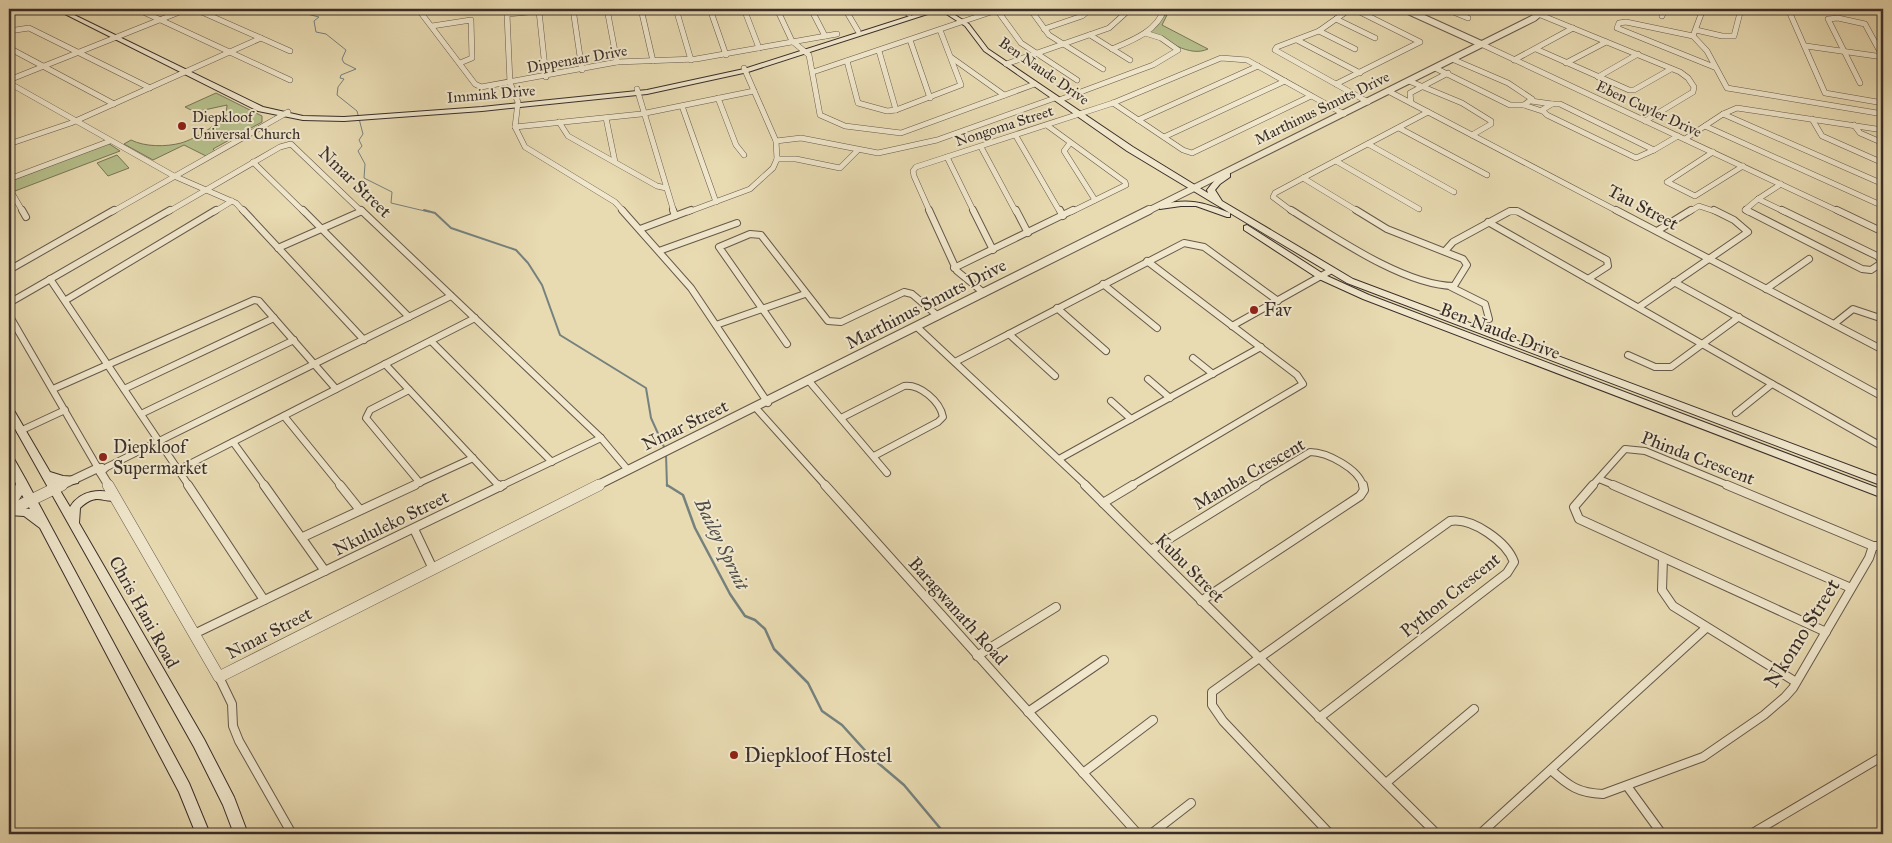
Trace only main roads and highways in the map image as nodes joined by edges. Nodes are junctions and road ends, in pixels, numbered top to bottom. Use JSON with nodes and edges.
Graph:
{"nodes":[{"id":1,"x":58,"y":9,"type":"edge"},
{"id":2,"x":71,"y":9,"type":"edge"},
{"id":3,"x":926,"y":9,"type":"edge"},
{"id":4,"x":943,"y":9,"type":"edge"},
{"id":5,"x":120,"y":36,"type":"junction"},
{"id":6,"x":805,"y":51,"type":"junction"},
{"id":7,"x":286,"y":114,"type":"junction"},
{"id":8,"x":1227,"y":175,"type":"road end"},
{"id":9,"x":1163,"y":206,"type":"road end"},
{"id":10,"x":1231,"y":214,"type":"junction"},
{"id":11,"x":1326,"y":274,"type":"junction"},
{"id":12,"x":9,"y":410,"type":"edge"},
{"id":13,"x":9,"y":460,"type":"edge"},
{"id":14,"x":46,"y":475,"type":"junction"},
{"id":15,"x":74,"y":480,"type":"road end"},
{"id":16,"x":1883,"y":482,"type":"edge"},
{"id":17,"x":22,"y":483,"type":"junction"},
{"id":18,"x":1883,"y":494,"type":"edge"},
{"id":19,"x":114,"y":497,"type":"road end"},
{"id":20,"x":11,"y":508,"type":"edge"},
{"id":21,"x":74,"y":523,"type":"junction"},
{"id":22,"x":47,"y":530,"type":"junction"},
{"id":23,"x":203,"y":834,"type":"edge"},
{"id":24,"x":241,"y":834,"type":"edge"}],
"edges":[{"from":1,"to":5,"type":"main road","name":"Immink Drive"},
{"from":2,"to":5,"type":"main road","name":"Immink Drive"},
{"from":3,"to":6,"type":"main road","name":"Immink Drive"},
{"from":4,"to":6,"type":"main road","name":"Immink Drive"},
{"from":4,"to":10,"type":"main road","name":"Ben Naude Drive"},
{"from":5,"to":7,"type":"main road","name":"Immink Drive"},
{"from":5,"to":7,"type":"main road","name":"Immink Drive"},
{"from":6,"to":7,"type":"main road","name":"Immink Drive"},
{"from":8,"to":10,"type":"main road"},
{"from":9,"to":10,"type":"main road"},
{"from":10,"to":11,"type":"main road","name":"Ben Naude Drive"},
{"from":11,"to":16,"type":"main road","name":"Ben Naude Drive"},
{"from":11,"to":18,"type":"main road","name":"Ben Naude Drive"},
{"from":12,"to":14,"type":"main road","name":"Chris Hani Road"},
{"from":13,"to":17,"type":"main road"},
{"from":14,"to":15,"type":"main road"},
{"from":14,"to":21,"type":"main road","name":"Chris Hani Road"},
{"from":17,"to":20,"type":"main road"},
{"from":17,"to":22,"type":"main road"},
{"from":19,"to":21,"type":"main road"},
{"from":20,"to":22,"type":"main road"},
{"from":21,"to":24,"type":"main road","name":"Chris Hani Road"},
{"from":22,"to":23,"type":"main road"}]}
